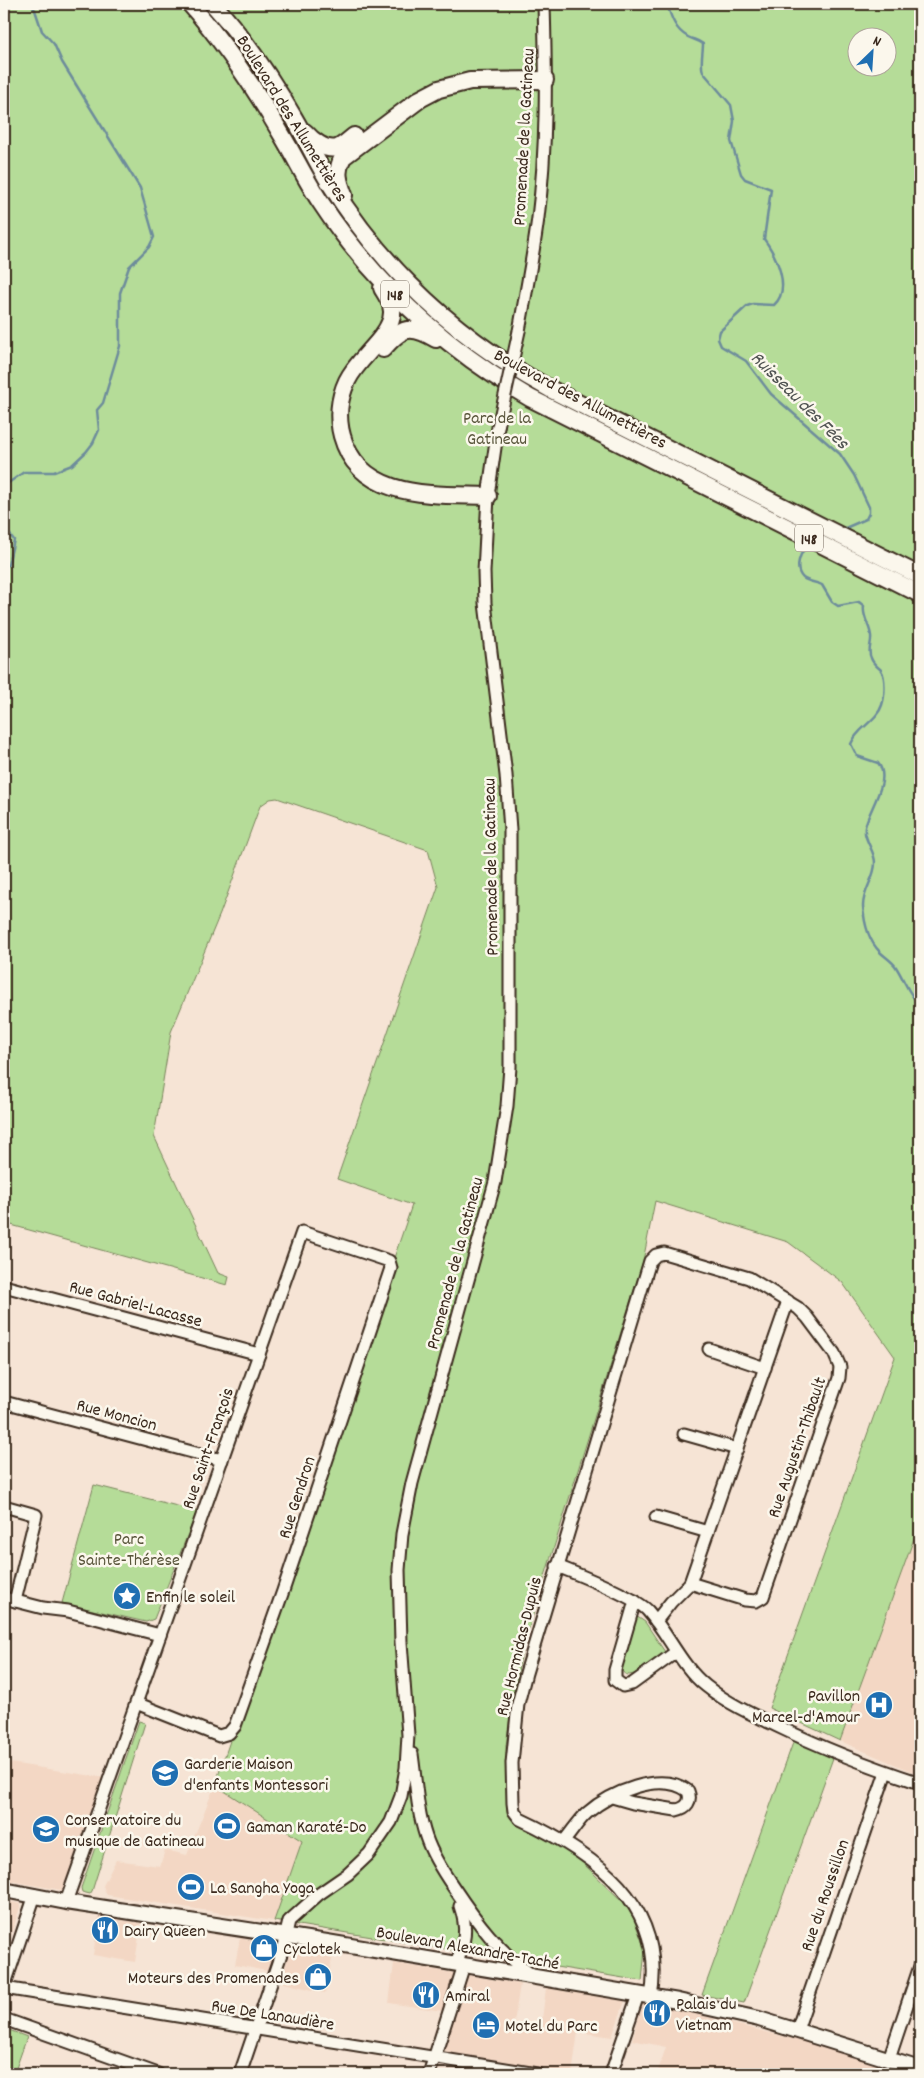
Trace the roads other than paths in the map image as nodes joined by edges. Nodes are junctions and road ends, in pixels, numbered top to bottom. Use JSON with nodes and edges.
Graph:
{"nodes":[{"id":1,"x":190,"y":4,"type":"edge"},
{"id":2,"x":214,"y":4,"type":"edge"},
{"id":3,"x":544,"y":4,"type":"edge"},
{"id":4,"x":545,"y":75,"type":"junction"},
{"id":5,"x":294,"y":118,"type":"junction"},
{"id":6,"x":352,"y":216,"type":"junction"},
{"id":7,"x":371,"y":269,"type":"junction"},
{"id":8,"x":456,"y":350,"type":"junction"},
{"id":9,"x":488,"y":492,"type":"junction"},
{"id":10,"x":920,"y":576,"type":"edge"},
{"id":11,"x":920,"y":594,"type":"edge"},
{"id":12,"x":302,"y":1232,"type":"joint"},
{"id":13,"x":656,"y":1255,"type":"joint"},
{"id":14,"x":4,"y":1286,"type":"edge"},
{"id":15,"x":788,"y":1301,"type":"junction"},
{"id":16,"x":709,"y":1349,"type":"dead end"},
{"id":17,"x":259,"y":1354,"type":"junction"},
{"id":18,"x":765,"y":1368,"type":"junction"},
{"id":19,"x":4,"y":1402,"type":"edge"},
{"id":20,"x":684,"y":1434,"type":"dead end"},
{"id":21,"x":737,"y":1449,"type":"junction"},
{"id":22,"x":222,"y":1460,"type":"junction"},
{"id":23,"x":4,"y":1506,"type":"edge"},
{"id":24,"x":656,"y":1516,"type":"dead end"},
{"id":25,"x":708,"y":1532,"type":"junction"},
{"id":26,"x":557,"y":1566,"type":"junction"},
{"id":27,"x":690,"y":1584,"type":"junction"},
{"id":28,"x":10,"y":1599,"type":"edge"},
{"id":29,"x":635,"y":1601,"type":"junction"},
{"id":30,"x":656,"y":1621,"type":"junction"},
{"id":31,"x":160,"y":1635,"type":"junction"},
{"id":32,"x":676,"y":1652,"type":"junction"},
{"id":33,"x":136,"y":1703,"type":"junction"},
{"id":34,"x":407,"y":1723,"type":"junction"},
{"id":35,"x":886,"y":1772,"type":"junction"},
{"id":36,"x":920,"y":1783,"type":"edge"},
{"id":37,"x":612,"y":1797,"type":"junction"},
{"id":38,"x":564,"y":1840,"type":"junction"},
{"id":39,"x":4,"y":1890,"type":"edge"},
{"id":40,"x":456,"y":1891,"type":"junction"},
{"id":41,"x":35,"y":1895,"type":"junction"},
{"id":42,"x":66,"y":1902,"type":"junction"},
{"id":43,"x":285,"y":1935,"type":"junction"},
{"id":44,"x":460,"y":1965,"type":"junction"},
{"id":45,"x":920,"y":1966,"type":"edge"},
{"id":46,"x":534,"y":1977,"type":"junction"},
{"id":47,"x":4,"y":1987,"type":"edge"},
{"id":48,"x":645,"y":1996,"type":"junction"},
{"id":49,"x":4,"y":2019,"type":"edge"},
{"id":50,"x":256,"y":2029,"type":"junction"},
{"id":51,"x":797,"y":2030,"type":"junction"},
{"id":52,"x":434,"y":2058,"type":"junction"},
{"id":53,"x":889,"y":2059,"type":"junction"},
{"id":54,"x":920,"y":2069,"type":"edge"},
{"id":55,"x":158,"y":2074,"type":"edge"},
{"id":56,"x":240,"y":2074,"type":"edge"},
{"id":57,"x":428,"y":2074,"type":"edge"},
{"id":58,"x":537,"y":2074,"type":"edge"},
{"id":59,"x":611,"y":2074,"type":"edge"}],
"edges":[{"from":1,"to":7,"type":"highway","name":"Boulevard des Allumettières","number":"148"},
{"from":2,"to":5,"type":"highway","name":"Boulevard des Allumettières","number":"148"},
{"from":3,"to":4,"type":"street","name":"Promenade de la Gatineau"},
{"from":4,"to":5,"type":"highway"},
{"from":4,"to":6,"type":"highway"},
{"from":4,"to":9,"type":"street","name":"Promenade de la Gatineau","bridge":true},
{"from":5,"to":6,"type":"highway","name":"Boulevard des Allumettières","number":"148"},
{"from":6,"to":10,"type":"highway","name":"Boulevard des Allumettières","number":"148"},
{"from":7,"to":8,"type":"highway","name":"Boulevard des Allumettières","number":"148"},
{"from":7,"to":9,"type":"highway"},
{"from":8,"to":9,"type":"highway"},
{"from":8,"to":11,"type":"highway","name":"Boulevard des Allumettières","number":"148"},
{"from":9,"to":34,"type":"street","name":"Promenade de la Gatineau"},
{"from":12,"to":17,"type":"street","name":"Rue Saint-François"},
{"from":12,"to":33,"type":"street","name":"Rue Gendron"},
{"from":13,"to":15,"type":"street","name":"Rue Augustin-Thibault"},
{"from":13,"to":26,"type":"street","name":"Rue Hormidas-Dupuis"},
{"from":14,"to":17,"type":"street","name":"Rue Gabriel-Lacasse"},
{"from":15,"to":18,"type":"street"},
{"from":15,"to":27,"type":"street","name":"Rue Augustin-Thibault"},
{"from":16,"to":18,"type":"street"},
{"from":17,"to":22,"type":"street","name":"Rue Saint-François"},
{"from":18,"to":21,"type":"street"},
{"from":19,"to":22,"type":"street","name":"Rue Moncion"},
{"from":20,"to":21,"type":"street"},
{"from":21,"to":25,"type":"street"},
{"from":22,"to":31,"type":"street","name":"Rue Saint-François"},
{"from":23,"to":28,"type":"street"},
{"from":24,"to":25,"type":"street"},
{"from":25,"to":27,"type":"street"},
{"from":26,"to":29,"type":"street"},
{"from":26,"to":38,"type":"street","name":"Rue Hormidas-Dupuis"},
{"from":27,"to":30,"type":"street"},
{"from":28,"to":31,"type":"street"},
{"from":29,"to":30,"type":"street"},
{"from":29,"to":32,"type":"street"},
{"from":30,"to":32,"type":"street"},
{"from":31,"to":33,"type":"street","name":"Rue Saint-François"},
{"from":32,"to":35,"type":"street"},
{"from":33,"to":42,"type":"street","name":"Rue Saint-François"},
{"from":34,"to":40,"type":"street","name":"Promenade de la Gatineau"},
{"from":34,"to":43,"type":"street","name":"Promenade de la Gatineau"},
{"from":35,"to":36,"type":"street"},
{"from":35,"to":51,"type":"street","name":"Rue du Roussillon"},
{"from":37,"to":37,"type":"street"},
{"from":37,"to":38,"type":"street"},
{"from":38,"to":48,"type":"street","name":"Rue Hormidas-Dupuis"},
{"from":39,"to":41,"type":"main road","name":"Boulevard Alexandre-Taché"},
{"from":40,"to":44,"type":"street","name":"Promenade de la Gatineau"},
{"from":40,"to":46,"type":"street","name":"Promenade de la Gatineau"},
{"from":41,"to":42,"type":"main road","name":"Boulevard Alexandre-Taché"},
{"from":41,"to":47,"type":"street"},
{"from":42,"to":43,"type":"main road","name":"Boulevard Alexandre-Taché"},
{"from":43,"to":44,"type":"main road","name":"Boulevard Alexandre-Taché"},
{"from":43,"to":50,"type":"street","name":"Promenade de la Gatineau"},
{"from":44,"to":46,"type":"main road","name":"Boulevard Alexandre-Taché"},
{"from":44,"to":52,"type":"street","name":"Promenade de la Gatineau"},
{"from":45,"to":53,"type":"street"},
{"from":46,"to":48,"type":"main road","name":"Boulevard Alexandre-Taché"},
{"from":47,"to":50,"type":"street","name":"Rue De Lanaudière"},
{"from":48,"to":51,"type":"main road","name":"Boulevard Alexandre-Taché"},
{"from":48,"to":59,"type":"street","name":"Rue Hormidas-Dupuis"},
{"from":49,"to":55,"type":"street"},
{"from":50,"to":52,"type":"street","name":"Rue De Lanaudière"},
{"from":50,"to":56,"type":"street","name":"Promenade de la Gatineau"},
{"from":51,"to":53,"type":"main road","name":"Boulevard Alexandre-Taché"},
{"from":52,"to":57,"type":"street","name":"Promenade de la Gatineau"},
{"from":52,"to":58,"type":"street","name":"Rue De Lanaudière"},
{"from":53,"to":54,"type":"main road","name":"Boulevard Alexandre-Taché"}]}
